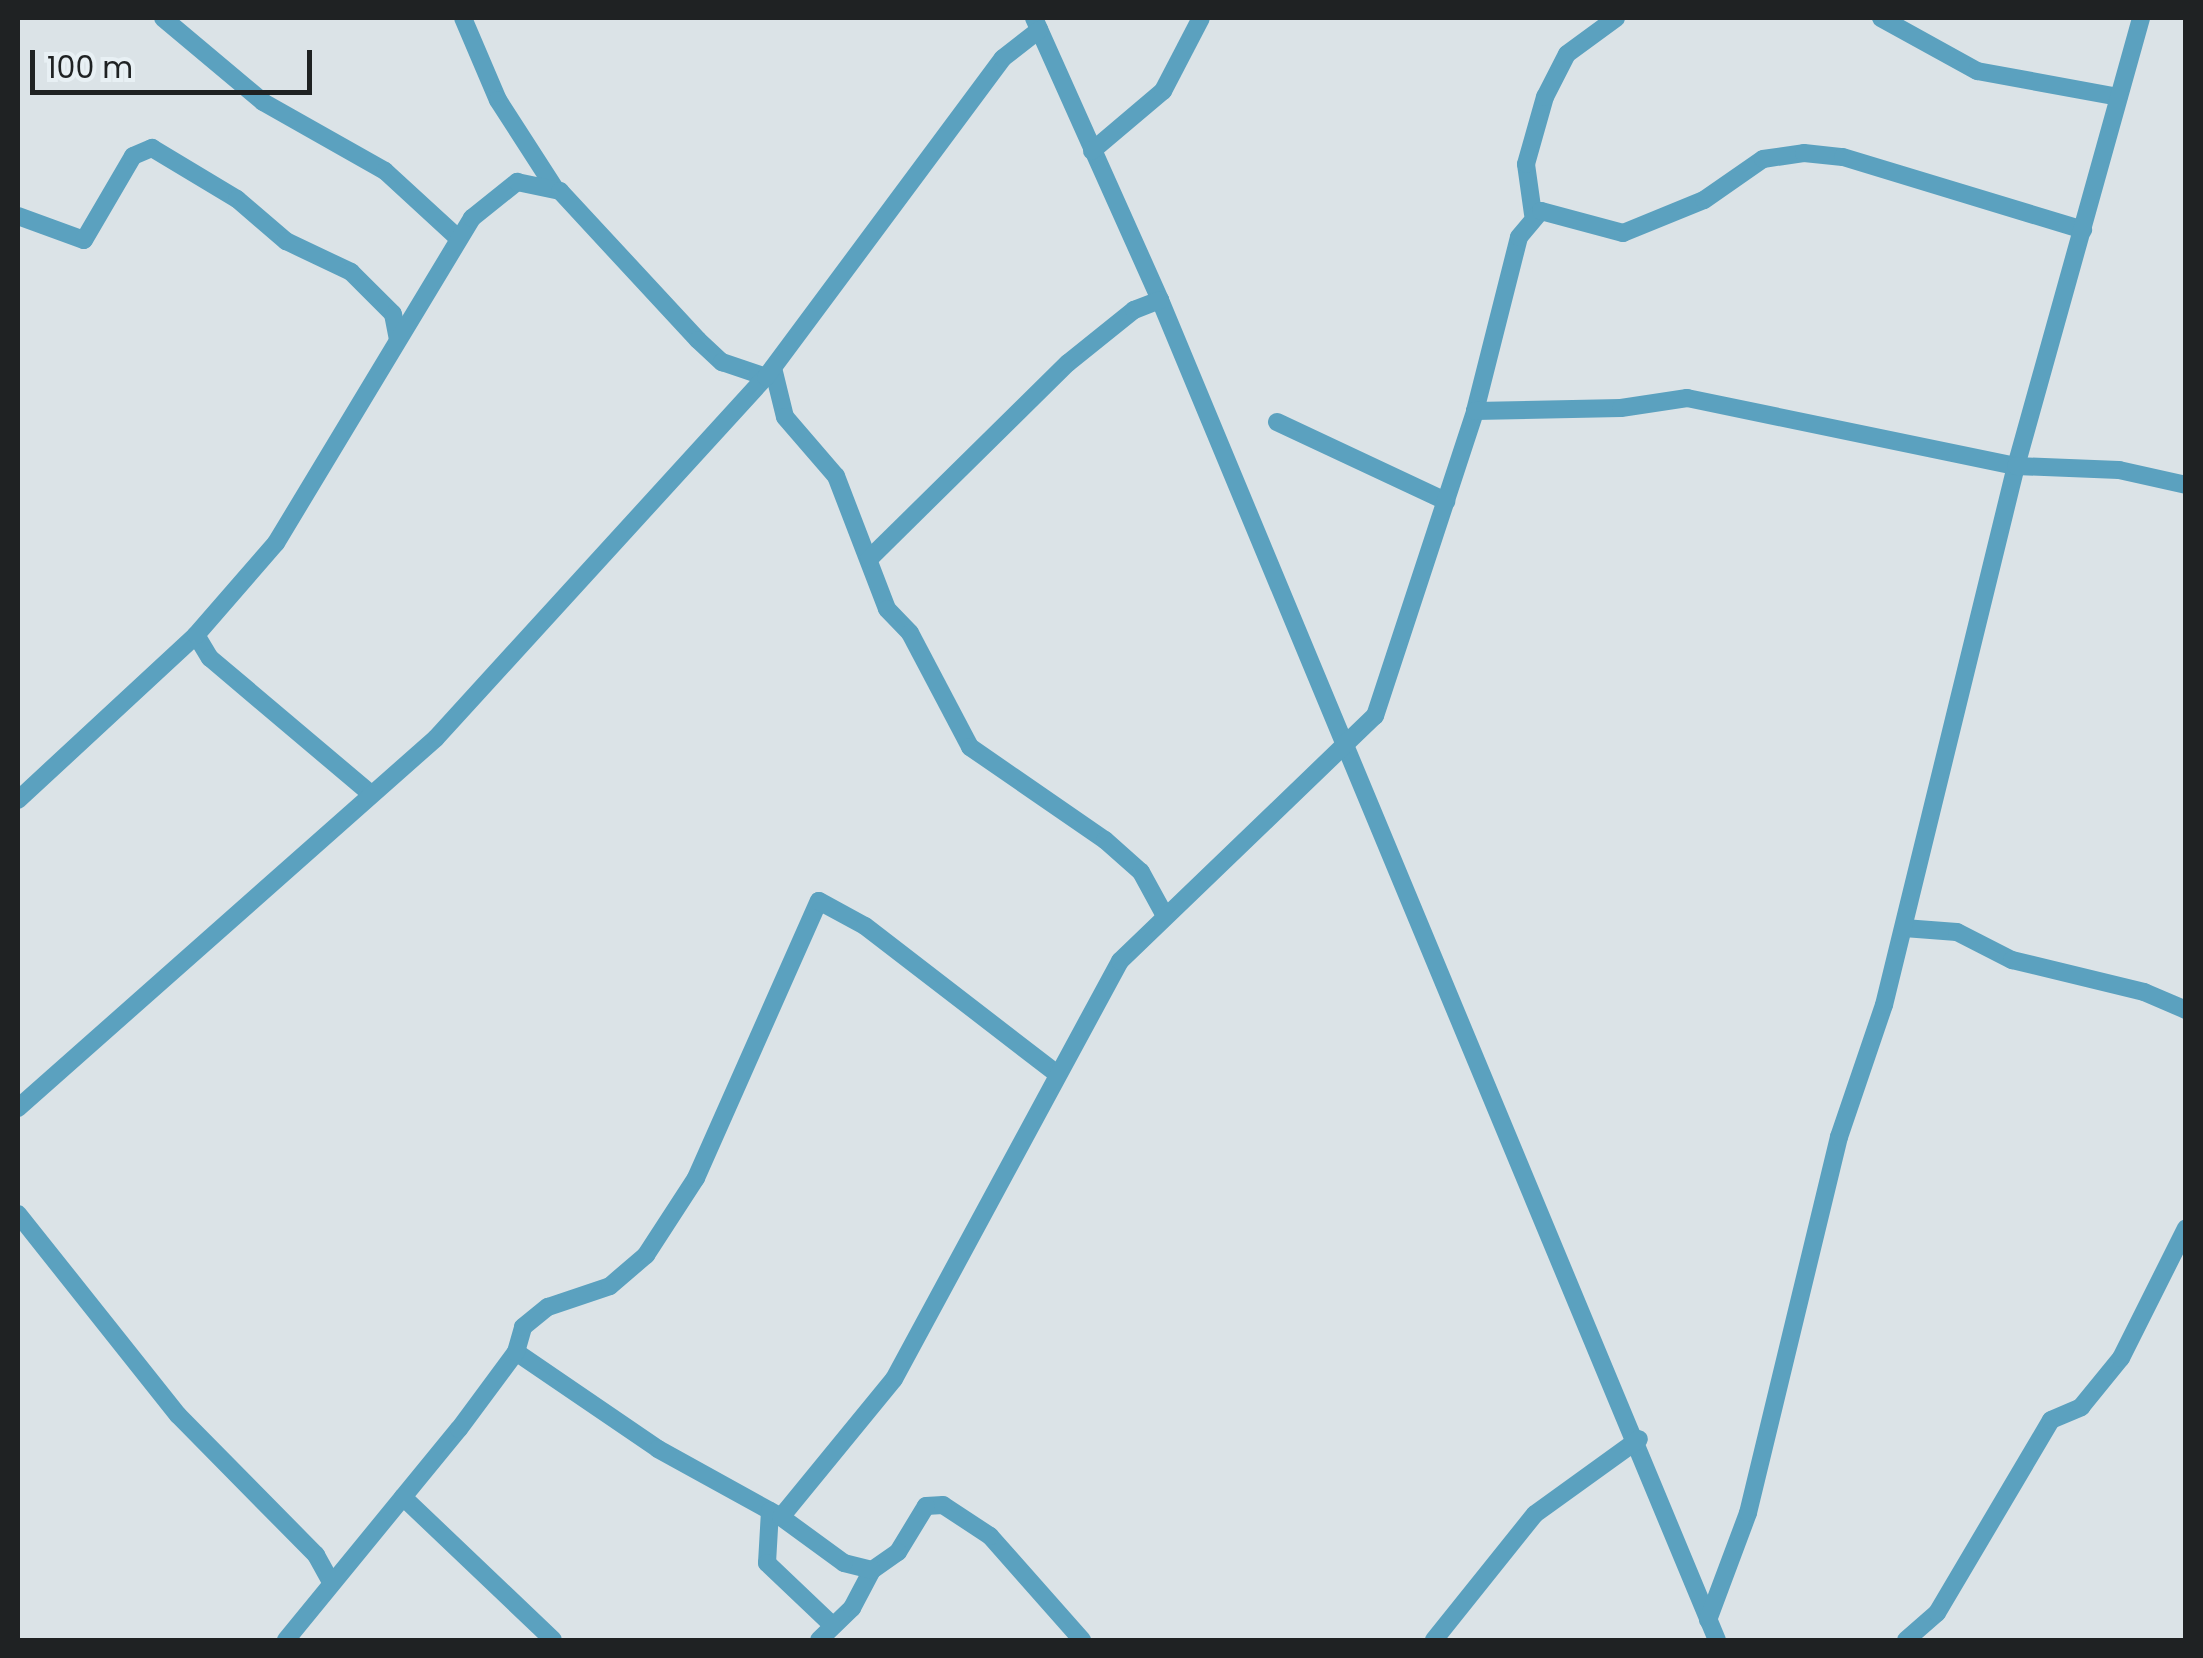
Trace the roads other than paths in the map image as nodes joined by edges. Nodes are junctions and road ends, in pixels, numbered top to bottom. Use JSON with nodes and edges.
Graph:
{"nodes":[{"id":1,"x":164,"y":18,"type":"edge"},
{"id":2,"x":463,"y":18,"type":"edge"},
{"id":3,"x":1201,"y":18,"type":"edge"},
{"id":4,"x":1616,"y":18,"type":"edge"},
{"id":5,"x":1881,"y":18,"type":"edge"},
{"id":6,"x":2141,"y":18,"type":"edge"},
{"id":7,"x":1036,"y":24,"type":"edge"},
{"id":8,"x":2119,"y":97,"type":"junction"},
{"id":9,"x":1092,"y":150,"type":"junction"},
{"id":10,"x":530,"y":152,"type":"junction"},
{"id":11,"x":517,"y":182,"type":"junction"},
{"id":12,"x":554,"y":187,"type":"junction"},
{"id":13,"x":1534,"y":214,"type":"junction"},
{"id":14,"x":18,"y":216,"type":"edge"},
{"id":15,"x":2083,"y":230,"type":"junction"},
{"id":16,"x":454,"y":231,"type":"junction"},
{"id":17,"x":1160,"y":300,"type":"junction"},
{"id":18,"x":393,"y":314,"type":"junction"},
{"id":19,"x":414,"y":318,"type":"junction"},
{"id":20,"x":398,"y":339,"type":"junction"},
{"id":21,"x":770,"y":373,"type":"junction"},
{"id":22,"x":1474,"y":411,"type":"junction"},
{"id":23,"x":1277,"y":422,"type":"dead end"},
{"id":24,"x":2016,"y":466,"type":"junction"},
{"id":25,"x":2186,"y":485,"type":"edge"},
{"id":26,"x":1446,"y":501,"type":"junction"},
{"id":27,"x":869,"y":559,"type":"junction"},
{"id":28,"x":196,"y":635,"type":"junction"},
{"id":29,"x":177,"y":652,"type":"junction"},
{"id":30,"x":210,"y":658,"type":"junction"},
{"id":31,"x":1348,"y":748,"type":"junction"},
{"id":32,"x":371,"y":794,"type":"junction"},
{"id":33,"x":18,"y":800,"type":"edge"},
{"id":34,"x":1164,"y":914,"type":"junction"},
{"id":35,"x":1904,"y":928,"type":"junction"},
{"id":36,"x":2186,"y":1010,"type":"edge"},
{"id":37,"x":1057,"y":1074,"type":"junction"},
{"id":38,"x":18,"y":1108,"type":"edge"},
{"id":39,"x":18,"y":1214,"type":"edge"},
{"id":40,"x":2186,"y":1228,"type":"edge"},
{"id":41,"x":516,"y":1352,"type":"junction"},
{"id":42,"x":1638,"y":1439,"type":"junction"},
{"id":43,"x":403,"y":1497,"type":"junction"},
{"id":44,"x":776,"y":1514,"type":"junction"},
{"id":45,"x":316,"y":1556,"type":"junction"},
{"id":46,"x":350,"y":1559,"type":"junction"},
{"id":47,"x":864,"y":1569,"type":"junction"},
{"id":48,"x":331,"y":1582,"type":"junction"},
{"id":49,"x":1708,"y":1620,"type":"junction"},
{"id":50,"x":830,"y":1622,"type":"junction"},
{"id":51,"x":286,"y":1640,"type":"edge"},
{"id":52,"x":553,"y":1640,"type":"edge"},
{"id":53,"x":819,"y":1640,"type":"edge"},
{"id":54,"x":1082,"y":1640,"type":"edge"},
{"id":55,"x":1434,"y":1640,"type":"edge"},
{"id":56,"x":1717,"y":1640,"type":"edge"},
{"id":57,"x":1906,"y":1640,"type":"edge"}],
"edges":[{"from":1,"to":16,"type":"street"},
{"from":2,"to":10,"type":"street"},
{"from":3,"to":9,"type":"street"},
{"from":4,"to":13,"type":"street"},
{"from":5,"to":8,"type":"street"},
{"from":6,"to":8,"type":"street"},
{"from":7,"to":9,"type":"street"},
{"from":7,"to":21,"type":"street"},
{"from":8,"to":15,"type":"street"},
{"from":9,"to":17,"type":"street"},
{"from":10,"to":11,"type":"street"},
{"from":10,"to":12,"type":"street"},
{"from":11,"to":12,"type":"street"},
{"from":11,"to":16,"type":"street"},
{"from":12,"to":21,"type":"street"},
{"from":13,"to":15,"type":"street"},
{"from":13,"to":22,"type":"street"},
{"from":14,"to":18,"type":"street"},
{"from":15,"to":24,"type":"street"},
{"from":16,"to":19,"type":"street"},
{"from":17,"to":27,"type":"street"},
{"from":17,"to":31,"type":"street"},
{"from":18,"to":19,"type":"street"},
{"from":18,"to":20,"type":"street"},
{"from":19,"to":20,"type":"street"},
{"from":20,"to":28,"type":"street"},
{"from":21,"to":27,"type":"street"},
{"from":21,"to":32,"type":"street"},
{"from":22,"to":24,"type":"street"},
{"from":22,"to":26,"type":"street"},
{"from":23,"to":26,"type":"street"},
{"from":24,"to":25,"type":"street"},
{"from":24,"to":35,"type":"street"},
{"from":26,"to":31,"type":"street"},
{"from":27,"to":34,"type":"street"},
{"from":28,"to":29,"type":"street"},
{"from":28,"to":30,"type":"street"},
{"from":29,"to":30,"type":"street"},
{"from":29,"to":33,"type":"street"},
{"from":30,"to":32,"type":"street"},
{"from":31,"to":34,"type":"street"},
{"from":31,"to":42,"type":"street"},
{"from":32,"to":38,"type":"street"},
{"from":34,"to":37,"type":"street"},
{"from":35,"to":36,"type":"street"},
{"from":35,"to":49,"type":"street"},
{"from":37,"to":41,"type":"street"},
{"from":37,"to":44,"type":"street"},
{"from":39,"to":45,"type":"street"},
{"from":40,"to":57,"type":"street"},
{"from":41,"to":43,"type":"street"},
{"from":41,"to":44,"type":"street"},
{"from":42,"to":49,"type":"street"},
{"from":42,"to":55,"type":"street"},
{"from":43,"to":46,"type":"street"},
{"from":43,"to":52,"type":"street"},
{"from":44,"to":47,"type":"street"},
{"from":44,"to":50,"type":"street"},
{"from":45,"to":46,"type":"street"},
{"from":45,"to":48,"type":"street"},
{"from":46,"to":48,"type":"street"},
{"from":47,"to":50,"type":"street"},
{"from":47,"to":54,"type":"street"},
{"from":48,"to":51,"type":"street"},
{"from":49,"to":56,"type":"street"},
{"from":50,"to":53,"type":"street"}]}
